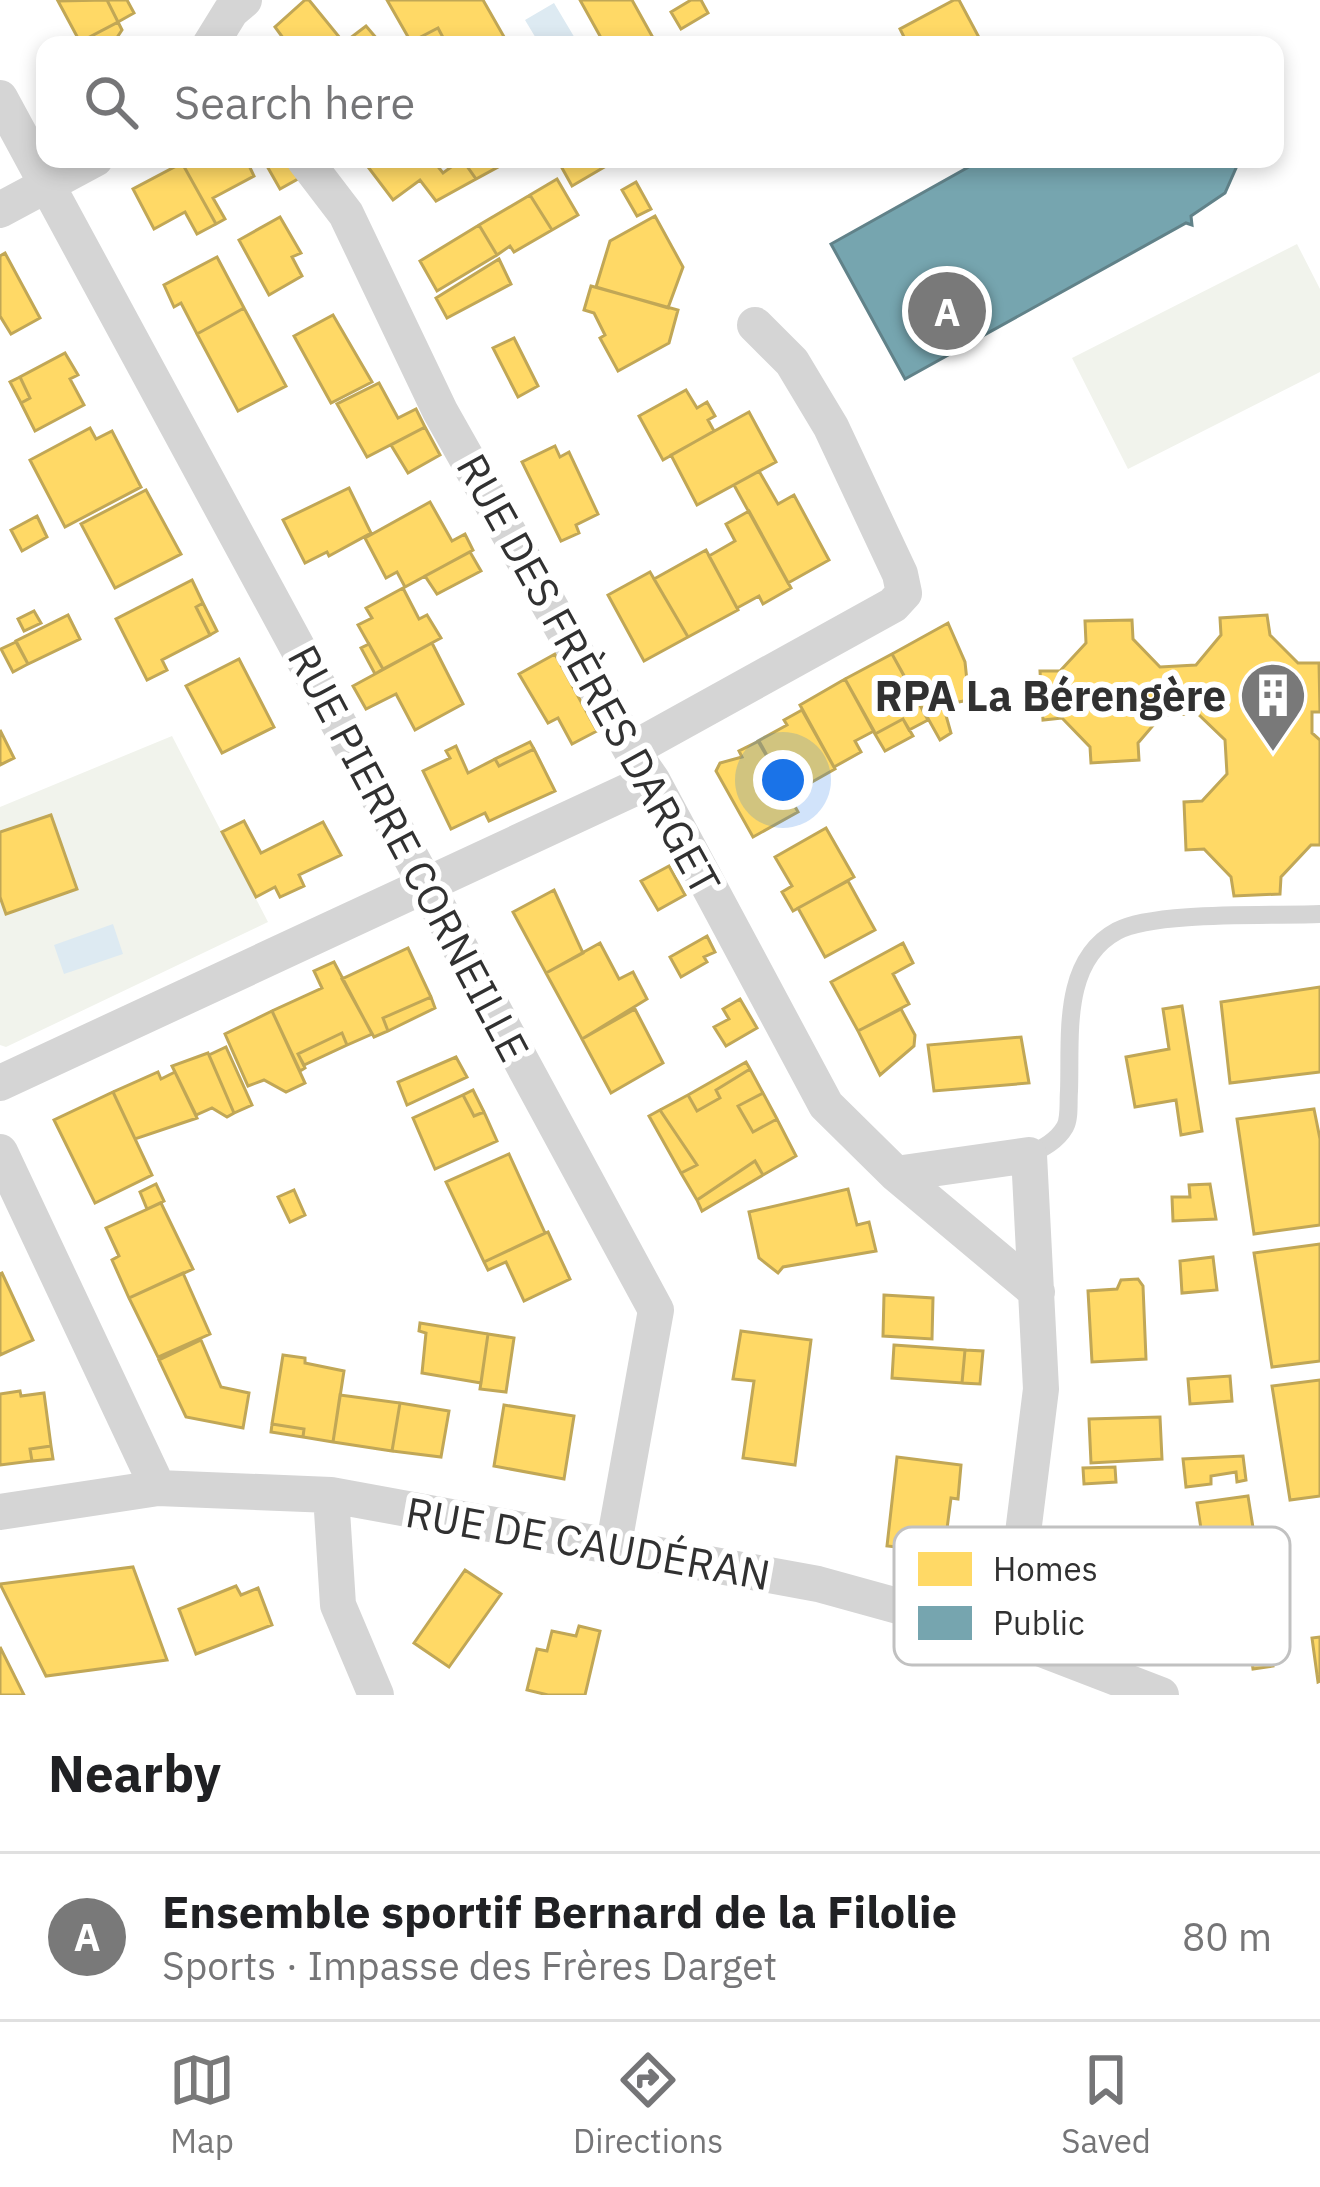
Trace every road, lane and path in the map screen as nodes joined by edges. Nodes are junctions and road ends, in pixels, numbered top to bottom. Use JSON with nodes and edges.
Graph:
{"nodes":[{"id":1,"x":244,"y":0,"type":"edge"},
{"id":2,"x":216,"y":36,"type":"edge"},
{"id":3,"x":0,"y":98,"type":"edge"},
{"id":4,"x":36,"y":165,"type":"edge"},
{"id":5,"x":38,"y":168,"type":"edge"},
{"id":6,"x":77,"y":168,"type":"edge"},
{"id":7,"x":311,"y":168,"type":"edge"},
{"id":8,"x":46,"y":183,"type":"junction"},
{"id":9,"x":0,"y":211,"type":"edge"},
{"id":10,"x":755,"y":326,"type":"dead end"},
{"id":11,"x":631,"y":750,"type":"junction"},
{"id":12,"x":652,"y":780,"type":"junction"},
{"id":13,"x":428,"y":886,"type":"junction"},
{"id":14,"x":1320,"y":914,"type":"edge"},
{"id":15,"x":0,"y":1083,"type":"edge"},
{"id":16,"x":0,"y":1152,"type":"edge"},
{"id":17,"x":1029,"y":1155,"type":"junction"},
{"id":18,"x":896,"y":1174,"type":"junction"},
{"id":19,"x":1037,"y":1292,"type":"junction"},
{"id":20,"x":158,"y":1488,"type":"junction"},
{"id":21,"x":331,"y":1495,"type":"junction"},
{"id":22,"x":0,"y":1512,"type":"edge"},
{"id":23,"x":1024,"y":1527,"type":"edge"},
{"id":24,"x":613,"y":1549,"type":"junction"},
{"id":25,"x":894,"y":1605,"type":"edge"},
{"id":26,"x":1084,"y":1665,"type":"edge"},
{"id":27,"x":376,"y":1695,"type":"edge"},
{"id":28,"x":1161,"y":1695,"type":"edge"}],
"edges":[{"from":1,"to":2,"type":"street"},
{"from":3,"to":4,"type":"street","name":"RUE PIERRE CORNEILLE"},
{"from":5,"to":8,"type":"street","name":"RUE PIERRE CORNEILLE"},
{"from":6,"to":8,"type":"street"},
{"from":7,"to":11,"type":"street","name":"RUE DES FRÈRES DARGET"},
{"from":8,"to":9,"type":"street"},
{"from":8,"to":13,"type":"street","name":"RUE PIERRE CORNEILLE"},
{"from":10,"to":11,"type":"street"},
{"from":11,"to":12,"type":"street","name":"RUE DES FRÈRES DARGET"},
{"from":12,"to":13,"type":"street"},
{"from":12,"to":18,"type":"street","name":"RUE DES FRÈRES DARGET"},
{"from":13,"to":15,"type":"street"},
{"from":13,"to":24,"type":"street","name":"RUE PIERRE CORNEILLE"},
{"from":14,"to":17,"type":"lane"},
{"from":16,"to":20,"type":"street"},
{"from":17,"to":18,"type":"street"},
{"from":17,"to":19,"type":"street"},
{"from":18,"to":19,"type":"street","name":"RUE DES FRÈRES DARGET"},
{"from":19,"to":23,"type":"street"},
{"from":20,"to":21,"type":"street","name":"RUE DE CAUDÉRAN"},
{"from":20,"to":22,"type":"street","name":"RUE DE CAUDÉRAN"},
{"from":21,"to":24,"type":"street","name":"RUE DE CAUDÉRAN"},
{"from":21,"to":27,"type":"street"},
{"from":24,"to":25,"type":"street","name":"RUE DE CAUDÉRAN"},
{"from":26,"to":28,"type":"street","name":"RUE DE CAUDÉRAN"}]}
